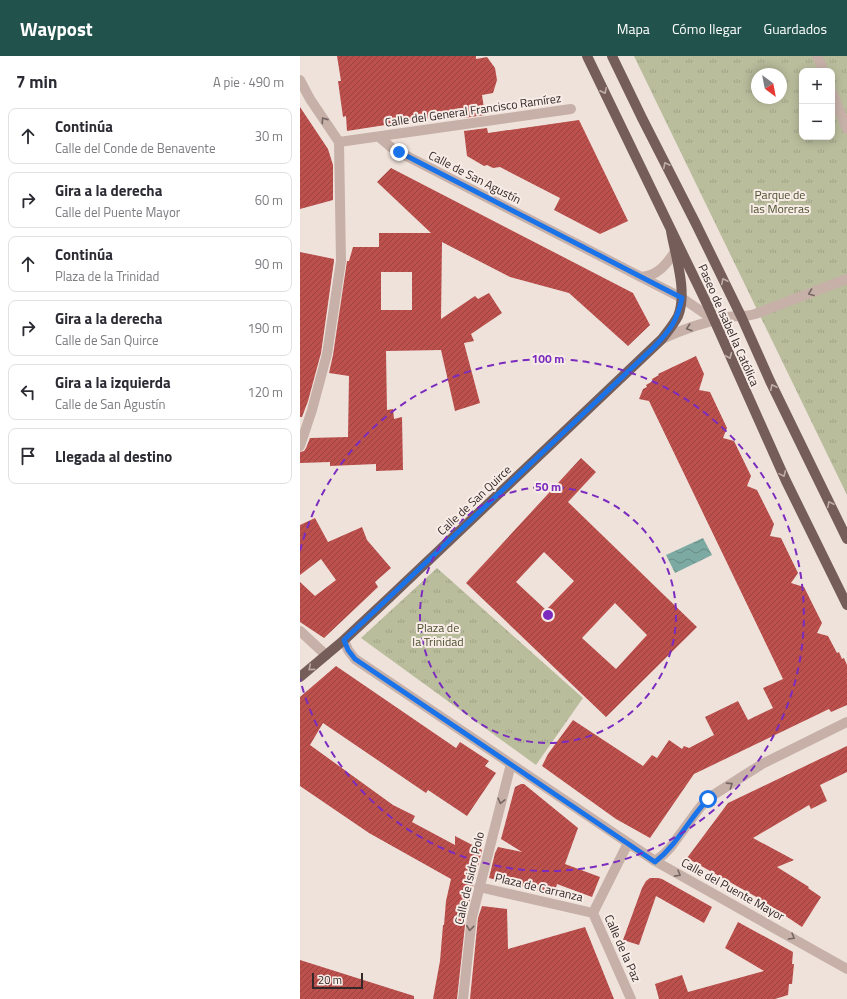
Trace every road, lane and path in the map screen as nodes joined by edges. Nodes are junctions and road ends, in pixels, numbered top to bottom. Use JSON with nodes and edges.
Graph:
{"nodes":[{"id":1,"x":587,"y":56,"type":"edge"},
{"id":2,"x":612,"y":56,"type":"edge"},
{"id":3,"x":817,"y":56,"type":"edge"},
{"id":4,"x":823,"y":68,"type":"edge"},
{"id":5,"x":300,"y":80,"type":"edge"},
{"id":6,"x":835,"y":99,"type":"edge"},
{"id":7,"x":571,"y":109,"type":"dead end"},
{"id":8,"x":847,"y":129,"type":"edge"},
{"id":9,"x":379,"y":136,"type":"junction"},
{"id":10,"x":339,"y":142,"type":"junction"},
{"id":11,"x":670,"y":230,"type":"junction"},
{"id":12,"x":674,"y":253,"type":"junction"},
{"id":13,"x":641,"y":277,"type":"junction"},
{"id":14,"x":847,"y":279,"type":"edge"},
{"id":15,"x":682,"y":298,"type":"junction"},
{"id":16,"x":741,"y":316,"type":"junction"},
{"id":17,"x":714,"y":320,"type":"junction"},
{"id":18,"x":662,"y":339,"type":"junction"},
{"id":19,"x":300,"y":446,"type":"edge"},
{"id":20,"x":847,"y":539,"type":"edge"},
{"id":21,"x":847,"y":605,"type":"edge"},
{"id":22,"x":300,"y":631,"type":"edge"},
{"id":23,"x":344,"y":640,"type":"junction"},
{"id":24,"x":326,"y":655,"type":"junction"},
{"id":25,"x":300,"y":677,"type":"edge"},
{"id":26,"x":847,"y":722,"type":"edge"},
{"id":27,"x":511,"y":764,"type":"junction"},
{"id":28,"x":628,"y":843,"type":"junction"},
{"id":29,"x":655,"y":862,"type":"junction"},
{"id":30,"x":479,"y":887,"type":"junction"},
{"id":31,"x":594,"y":912,"type":"junction"},
{"id":32,"x":847,"y":969,"type":"edge"},
{"id":33,"x":463,"y":999,"type":"edge"},
{"id":34,"x":631,"y":999,"type":"edge"}],
"edges":[{"from":1,"to":11,"type":"main road","name":"Paseo de Isabel la Católica","one_way":true},
{"from":16,"to":2,"type":"main road","name":"Paseo de Isabel la Católica","one_way":true},
{"from":3,"to":4,"type":"street"},
{"from":10,"to":5,"type":"street","one_way":true},
{"from":6,"to":8,"type":"street"},
{"from":7,"to":9,"type":"street","name":"Calle del General Francisco Ramírez"},
{"from":9,"to":10,"type":"street"},
{"from":9,"to":13,"type":"street","name":"Calle de San Agustín"},
{"from":10,"to":19,"type":"street"},
{"from":11,"to":12,"type":"main road","name":"Calle de San Quirce"},
{"from":11,"to":17,"type":"main road","name":"Paseo de Isabel la Católica"},
{"from":12,"to":13,"type":"street"},
{"from":12,"to":15,"type":"main road","name":"Calle de San Quirce"},
{"from":13,"to":15,"type":"street","name":"Calle de San Agustín"},
{"from":14,"to":16,"type":"street","name":"Calle de San Quirce","one_way":true},
{"from":15,"to":17,"type":"street","name":"Calle de San Agustín"},
{"from":15,"to":18,"type":"main road","name":"Calle de San Quirce"},
{"from":16,"to":17,"type":"street","name":"Calle de San Quirce"},
{"from":20,"to":16,"type":"main road","name":"Paseo de Isabel la Católica","one_way":true},
{"from":17,"to":18,"type":"street","name":"Calle de San Quirce","one_way":true},
{"from":17,"to":21,"type":"main road","name":"Paseo de Isabel la Católica","one_way":true},
{"from":18,"to":23,"type":"main road","name":"Calle de San Quirce"},
{"from":22,"to":24,"type":"street"},
{"from":23,"to":24,"type":"main road","name":"Calle de San Quirce"},
{"from":23,"to":27,"type":"street"},
{"from":24,"to":25,"type":"main road","name":"Calle de San Quirce","one_way":true},
{"from":29,"to":26,"type":"street","one_way":true},
{"from":27,"to":28,"type":"street","name":"Calle del Puente Mayor"},
{"from":27,"to":30,"type":"street","name":"Calle de Isidro Polo","one_way":true},
{"from":28,"to":29,"type":"street","name":"Calle del Puente Mayor"},
{"from":28,"to":31,"type":"street","name":"Calle de la Paz"},
{"from":29,"to":32,"type":"street","name":"Calle del Puente Mayor","one_way":true},
{"from":30,"to":31,"type":"street","name":"Plaza de Carranza"},
{"from":30,"to":33,"type":"street","name":"Calle de Isidro Polo","one_way":true},
{"from":31,"to":34,"type":"street","name":"Calle de la Paz"}]}
